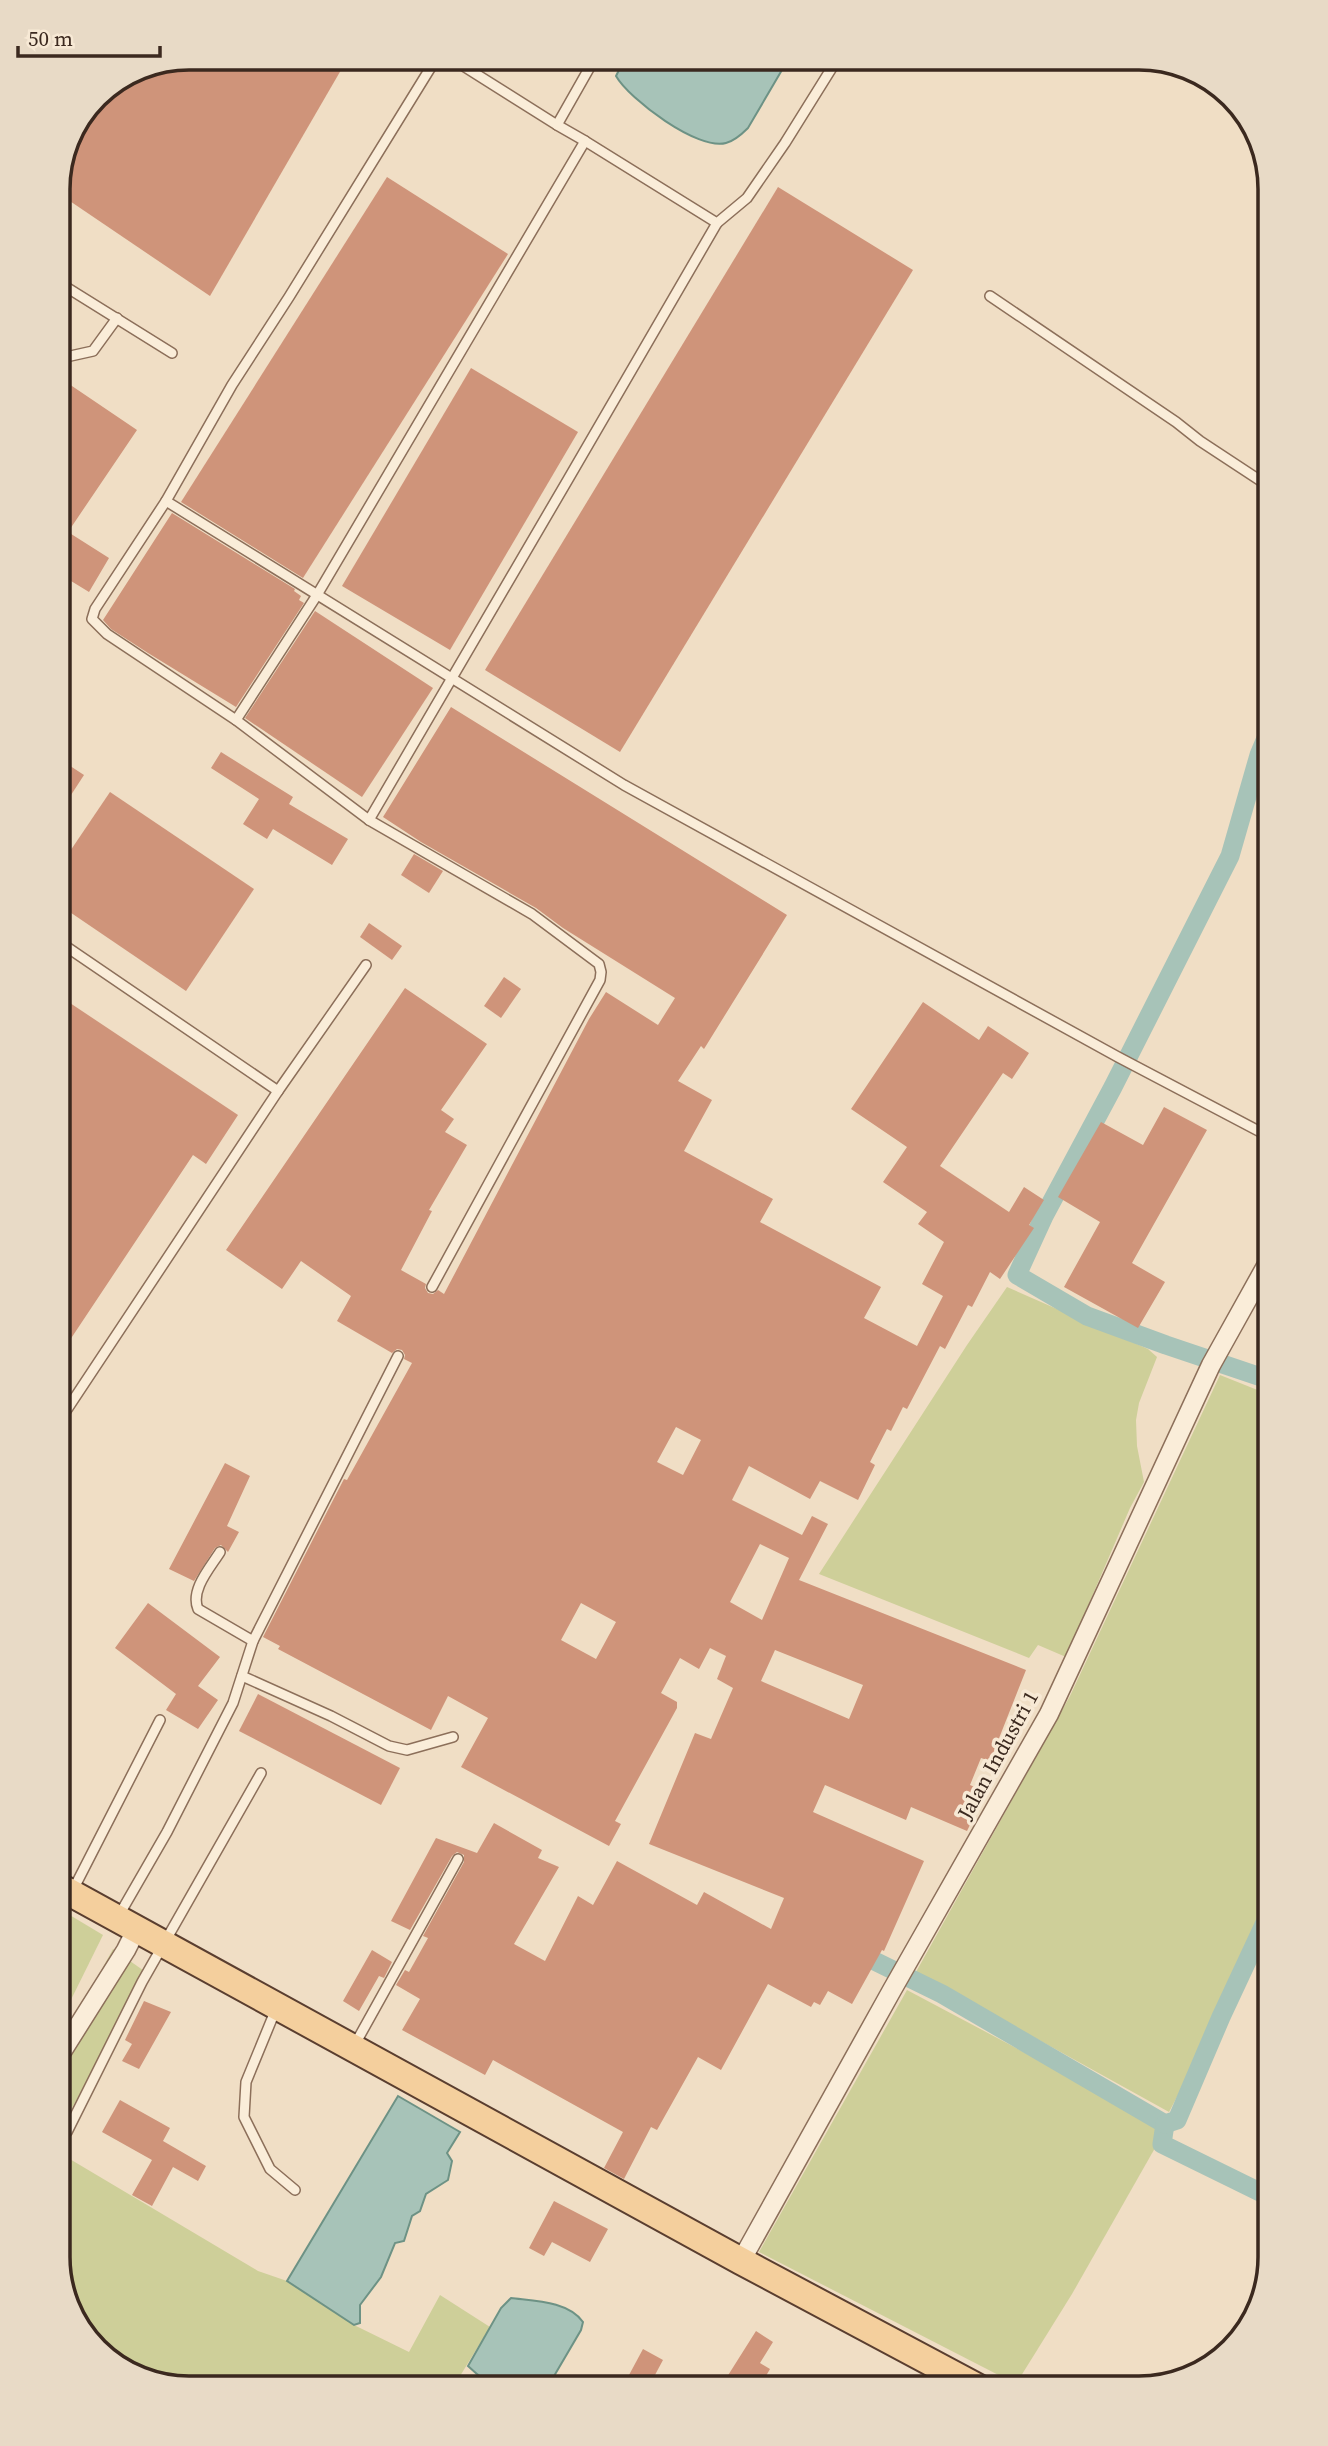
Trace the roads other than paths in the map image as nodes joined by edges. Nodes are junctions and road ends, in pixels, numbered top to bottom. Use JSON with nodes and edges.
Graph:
{"nodes":[{"id":1,"x":429,"y":70,"type":"edge"},
{"id":2,"x":470,"y":70,"type":"edge"},
{"id":3,"x":588,"y":70,"type":"edge"},
{"id":4,"x":831,"y":70,"type":"edge"},
{"id":5,"x":557,"y":125,"type":"junction"},
{"id":6,"x":585,"y":141,"type":"junction"},
{"id":7,"x":717,"y":223,"type":"junction"},
{"id":8,"x":70,"y":289,"type":"edge"},
{"id":9,"x":990,"y":296,"type":"dead end"},
{"id":10,"x":117,"y":318,"type":"junction"},
{"id":11,"x":172,"y":353,"type":"dead end"},
{"id":12,"x":70,"y":356,"type":"edge"},
{"id":13,"x":1258,"y":478,"type":"edge"},
{"id":14,"x":166,"y":501,"type":"junction"},
{"id":15,"x":317,"y":596,"type":"junction"},
{"id":16,"x":452,"y":677,"type":"junction"},
{"id":17,"x":236,"y":720,"type":"junction"},
{"id":18,"x":369,"y":820,"type":"junction"},
{"id":19,"x":70,"y":949,"type":"edge"},
{"id":20,"x":366,"y":965,"type":"dead end"},
{"id":21,"x":278,"y":1091,"type":"junction"},
{"id":22,"x":1258,"y":1131,"type":"edge"},
{"id":23,"x":1258,"y":1280,"type":"edge"},
{"id":24,"x":432,"y":1287,"type":"dead end"},
{"id":25,"x":398,"y":1356,"type":"dead end"},
{"id":26,"x":70,"y":1405,"type":"edge"},
{"id":27,"x":220,"y":1552,"type":"dead end"},
{"id":28,"x":253,"y":1641,"type":"junction"},
{"id":29,"x":242,"y":1676,"type":"junction"},
{"id":30,"x":160,"y":1720,"type":"dead end"},
{"id":31,"x":453,"y":1738,"type":"dead end"},
{"id":32,"x":261,"y":1773,"type":"dead end"},
{"id":33,"x":458,"y":1859,"type":"dead end"},
{"id":34,"x":70,"y":1879,"type":"edge"},
{"id":35,"x":70,"y":1893,"type":"edge"},
{"id":36,"x":127,"y":1924,"type":"junction"},
{"id":37,"x":164,"y":1945,"type":"junction"},
{"id":38,"x":277,"y":2006,"type":"junction"},
{"id":39,"x":70,"y":2039,"type":"edge"},
{"id":40,"x":353,"y":2048,"type":"junction"},
{"id":41,"x":70,"y":2126,"type":"edge"},
{"id":42,"x":295,"y":2190,"type":"dead end"},
{"id":43,"x":741,"y":2261,"type":"junction"},
{"id":44,"x":949,"y":2376,"type":"edge"}],
"edges":[{"from":1,"to":14,"type":"lane"},
{"from":2,"to":5,"type":"lane"},
{"from":3,"to":5,"type":"lane"},
{"from":4,"to":7,"type":"lane"},
{"from":5,"to":6,"type":"lane"},
{"from":6,"to":7,"type":"lane"},
{"from":6,"to":15,"type":"lane"},
{"from":7,"to":16,"type":"lane"},
{"from":8,"to":10,"type":"lane"},
{"from":9,"to":13,"type":"lane"},
{"from":10,"to":11,"type":"lane"},
{"from":10,"to":12,"type":"lane"},
{"from":14,"to":15,"type":"lane"},
{"from":14,"to":17,"type":"lane"},
{"from":15,"to":16,"type":"lane"},
{"from":15,"to":17,"type":"lane"},
{"from":16,"to":18,"type":"lane"},
{"from":16,"to":22,"type":"lane"},
{"from":17,"to":18,"type":"lane"},
{"from":18,"to":24,"type":"lane"},
{"from":19,"to":21,"type":"lane"},
{"from":20,"to":21,"type":"lane"},
{"from":21,"to":26,"type":"lane"},
{"from":23,"to":43,"type":"street","name":"Jalan Industri 1"},
{"from":25,"to":28,"type":"lane"},
{"from":27,"to":28,"type":"lane"},
{"from":28,"to":29,"type":"lane"},
{"from":29,"to":31,"type":"lane"},
{"from":29,"to":36,"type":"lane"},
{"from":30,"to":34,"type":"lane"},
{"from":32,"to":37,"type":"lane"},
{"from":33,"to":40,"type":"lane"},
{"from":35,"to":36,"type":"main road"},
{"from":36,"to":37,"type":"main road"},
{"from":36,"to":39,"type":"street"},
{"from":37,"to":38,"type":"main road"},
{"from":37,"to":41,"type":"lane"},
{"from":38,"to":40,"type":"main road"},
{"from":38,"to":42,"type":"lane"},
{"from":40,"to":43,"type":"main road"},
{"from":43,"to":44,"type":"main road"}]}
